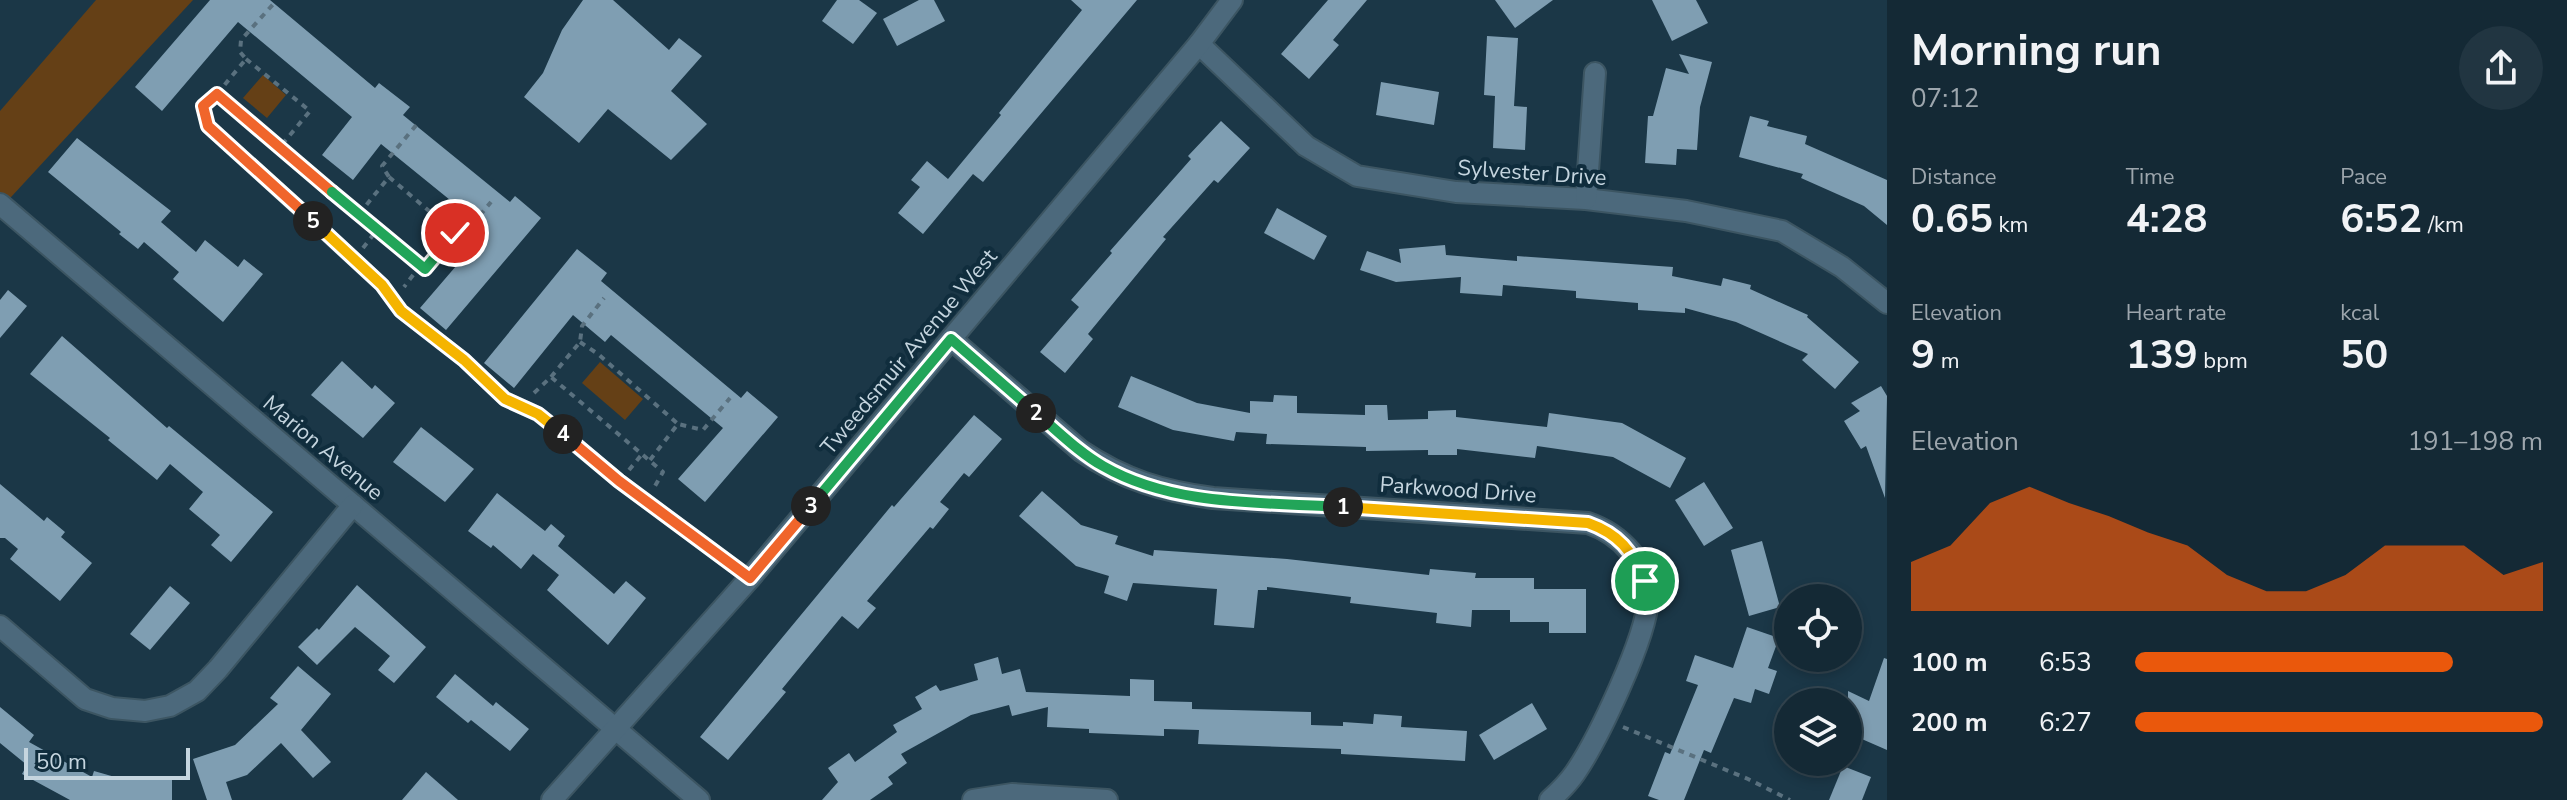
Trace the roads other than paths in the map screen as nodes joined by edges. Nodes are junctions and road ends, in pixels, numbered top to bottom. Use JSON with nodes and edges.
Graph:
{"nodes":[{"id":1,"x":1232,"y":0,"type":"edge"},
{"id":2,"x":1199,"y":44,"type":"junction"},
{"id":3,"x":1595,"y":73,"type":"dead end"},
{"id":4,"x":208,"y":126,"type":"road end"},
{"id":5,"x":1586,"y":199,"type":"junction"},
{"id":6,"x":0,"y":204,"type":"edge"},
{"id":7,"x":1887,"y":303,"type":"edge"},
{"id":8,"x":951,"y":339,"type":"junction"},
{"id":9,"x":353,"y":505,"type":"junction"},
{"id":10,"x":750,"y":578,"type":"junction"},
{"id":11,"x":0,"y":626,"type":"edge"},
{"id":12,"x":614,"y":729,"type":"junction"},
{"id":13,"x":552,"y":800,"type":"edge"},
{"id":14,"x":699,"y":800,"type":"edge"},
{"id":15,"x":973,"y":800,"type":"edge"},
{"id":16,"x":1107,"y":800,"type":"edge"},
{"id":17,"x":1550,"y":800,"type":"edge"}],
"edges":[{"from":1,"to":2,"type":"street","name":"Tweedsmuir Avenue West"},
{"from":2,"to":5,"type":"street","name":"Sylvester Drive"},
{"from":2,"to":8,"type":"street","name":"Tweedsmuir Avenue West"},
{"from":3,"to":5,"type":"street"},
{"from":4,"to":10,"type":"lane"},
{"from":5,"to":7,"type":"street","name":"Sylvester Drive"},
{"from":6,"to":9,"type":"street","name":"Marion Avenue"},
{"from":8,"to":10,"type":"street","name":"Tweedsmuir Avenue West"},
{"from":8,"to":17,"type":"street","name":"Parkwood Drive"},
{"from":9,"to":11,"type":"street"},
{"from":9,"to":12,"type":"street","name":"Marion Avenue"},
{"from":10,"to":12,"type":"street","name":"Tweedsmuir Avenue West"},
{"from":12,"to":13,"type":"street","name":"Tweedsmuir Avenue West"},
{"from":12,"to":14,"type":"street"},
{"from":15,"to":16,"type":"street"}]}
